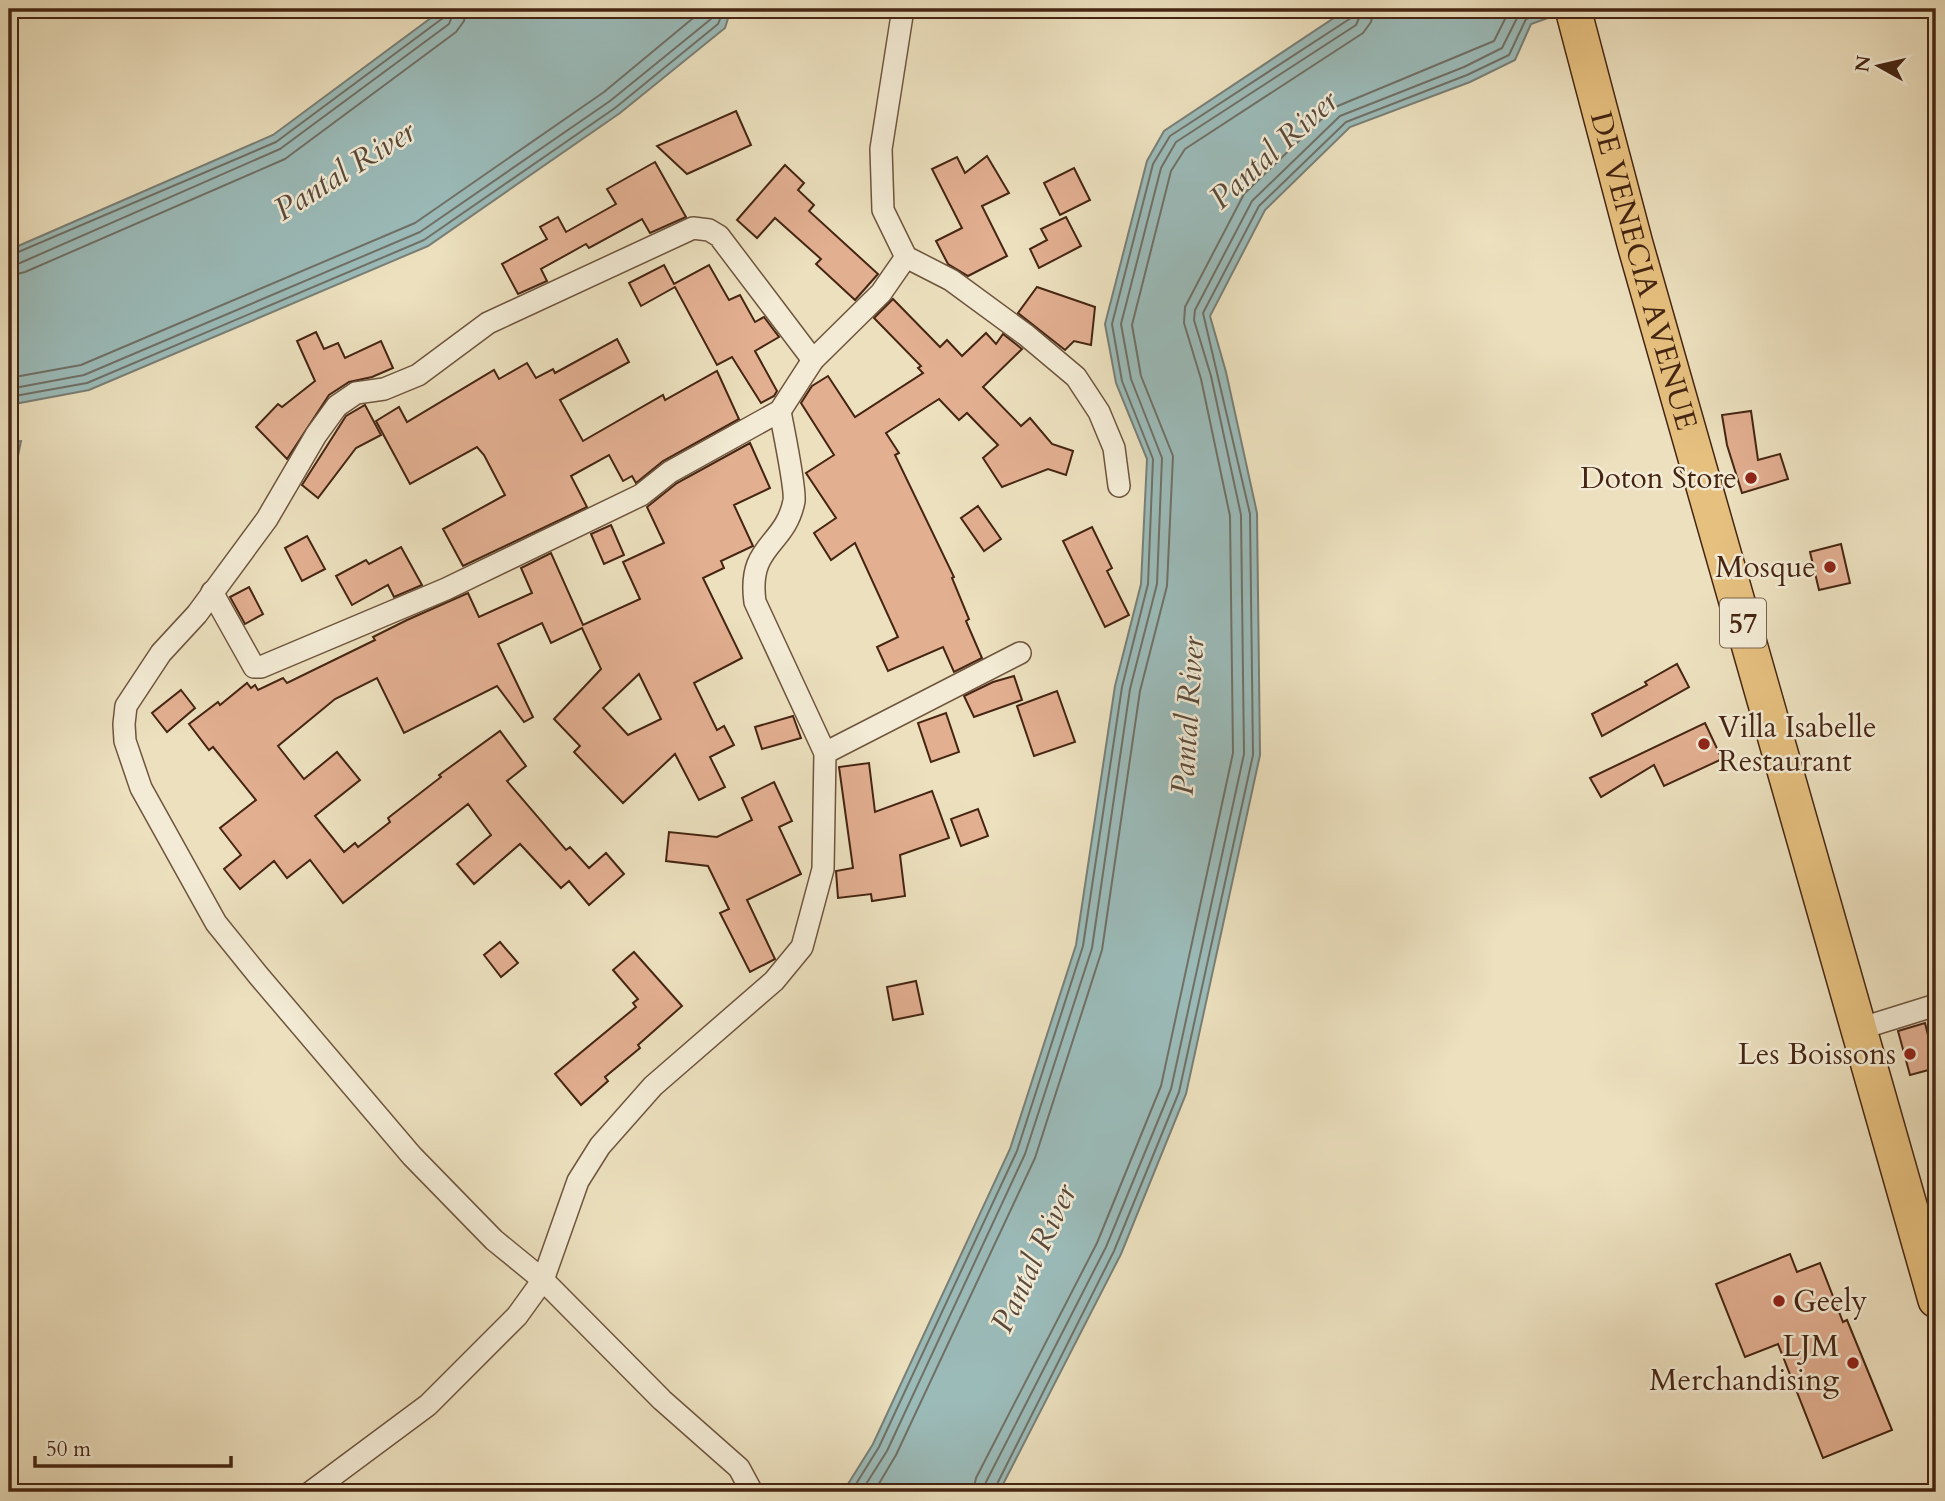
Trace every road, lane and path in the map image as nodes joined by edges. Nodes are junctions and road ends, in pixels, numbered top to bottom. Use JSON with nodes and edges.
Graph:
{"nodes":[{"id":1,"x":903,"y":9,"type":"edge"},
{"id":2,"x":1573,"y":9,"type":"edge"},
{"id":3,"x":906,"y":257,"type":"junction"},
{"id":4,"x":813,"y":360,"type":"junction"},
{"id":5,"x":780,"y":411,"type":"junction"},
{"id":6,"x":1119,"y":486,"type":"dead end"},
{"id":7,"x":212,"y":593,"type":"junction"},
{"id":8,"x":1020,"y":653,"type":"dead end"},
{"id":9,"x":825,"y":753,"type":"junction"},
{"id":10,"x":1936,"y":1004,"type":"edge"},
{"id":11,"x":1859,"y":1029,"type":"junction"},
{"id":12,"x":543,"y":1280,"type":"junction"},
{"id":13,"x":1936,"y":1300,"type":"edge"},
{"id":14,"x":311,"y":1492,"type":"edge"},
{"id":15,"x":752,"y":1492,"type":"edge"}],
"edges":[{"from":1,"to":3,"type":"street"},
{"from":2,"to":11,"type":"highway","name":"DE VENECIA AVENUE","number":"57"},
{"from":3,"to":4,"type":"street"},
{"from":3,"to":6,"type":"street"},
{"from":4,"to":5,"type":"street"},
{"from":4,"to":7,"type":"street"},
{"from":5,"to":7,"type":"street"},
{"from":5,"to":9,"type":"street"},
{"from":7,"to":12,"type":"street"},
{"from":8,"to":9,"type":"street"},
{"from":9,"to":12,"type":"street"},
{"from":10,"to":11,"type":"street"},
{"from":11,"to":13,"type":"highway","name":"DE VENECIA AVENUE","number":"57"},
{"from":12,"to":14,"type":"street"},
{"from":12,"to":15,"type":"street"}]}
